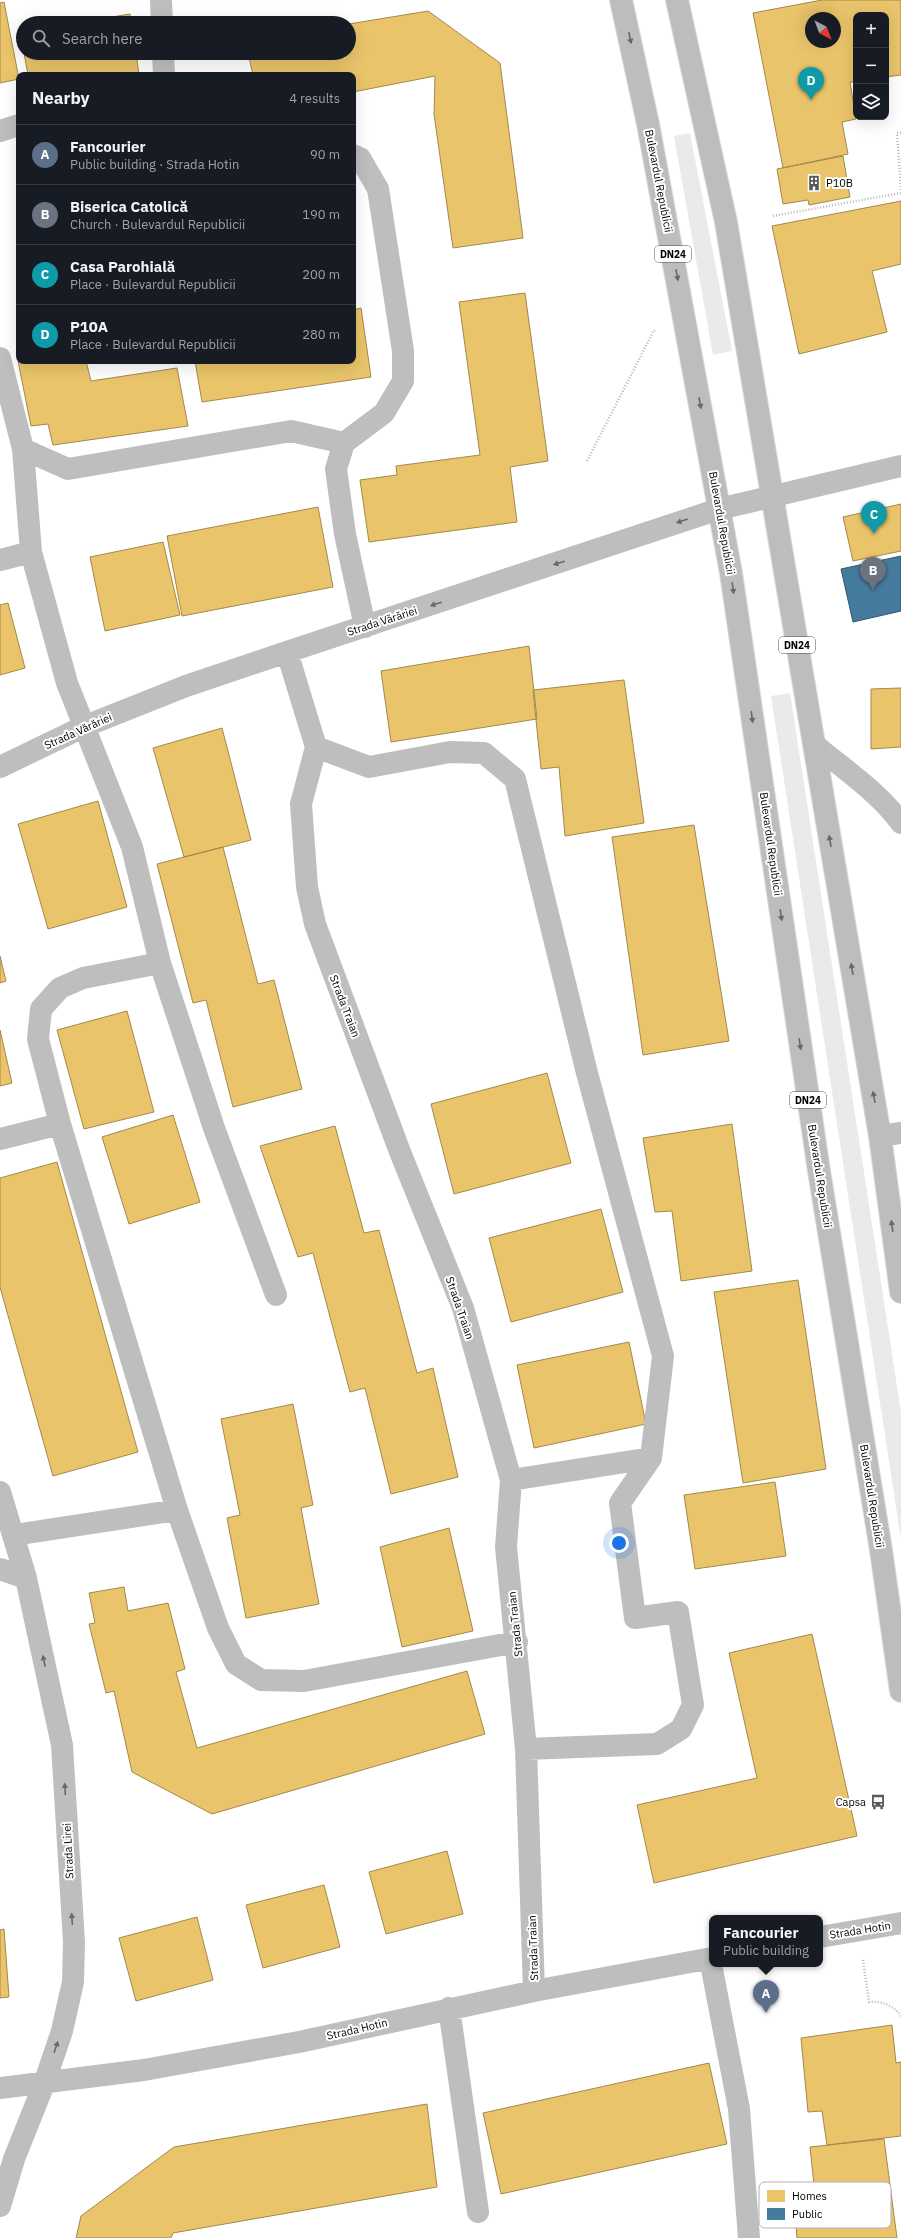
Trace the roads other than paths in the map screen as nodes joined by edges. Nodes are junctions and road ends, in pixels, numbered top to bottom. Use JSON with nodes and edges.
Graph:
{"nodes":[{"id":1,"x":161,"y":0,"type":"edge"},
{"id":2,"x":621,"y":0,"type":"edge"},
{"id":3,"x":677,"y":0,"type":"edge"},
{"id":4,"x":162,"y":16,"type":"edge"},
{"id":5,"x":163,"y":60,"type":"edge"},
{"id":6,"x":164,"y":72,"type":"edge"},
{"id":7,"x":16,"y":126,"type":"edge"},
{"id":8,"x":0,"y":131,"type":"edge"},
{"id":9,"x":356,"y":156,"type":"edge"},
{"id":10,"x":0,"y":358,"type":"edge"},
{"id":11,"x":344,"y":443,"type":"junction"},
{"id":12,"x":23,"y":450,"type":"junction"},
{"id":13,"x":901,"y":466,"type":"edge"},
{"id":14,"x":772,"y":496,"type":"junction"},
{"id":15,"x":720,"y":509,"type":"junction"},
{"id":16,"x":31,"y":552,"type":"junction"},
{"id":17,"x":0,"y":560,"type":"edge"},
{"id":18,"x":365,"y":627,"type":"junction"},
{"id":19,"x":287,"y":652,"type":"junction"},
{"id":20,"x":83,"y":727,"type":"junction"},
{"id":21,"x":814,"y":744,"type":"junction"},
{"id":22,"x":316,"y":747,"type":"junction"},
{"id":23,"x":0,"y":767,"type":"edge"},
{"id":24,"x":901,"y":823,"type":"edge"},
{"id":25,"x":160,"y":963,"type":"junction"},
{"id":26,"x":60,"y":1124,"type":"junction"},
{"id":27,"x":891,"y":1134,"type":"edge"},
{"id":28,"x":0,"y":1139,"type":"edge"},
{"id":29,"x":901,"y":1292,"type":"edge"},
{"id":30,"x":276,"y":1295,"type":"dead end"},
{"id":31,"x":651,"y":1458,"type":"junction"},
{"id":32,"x":511,"y":1480,"type":"junction"},
{"id":33,"x":0,"y":1492,"type":"edge"},
{"id":34,"x":177,"y":1510,"type":"junction"},
{"id":35,"x":14,"y":1535,"type":"junction"},
{"id":36,"x":0,"y":1570,"type":"edge"},
{"id":37,"x":26,"y":1578,"type":"junction"},
{"id":38,"x":517,"y":1642,"type":"junction"},
{"id":39,"x":901,"y":1691,"type":"edge"},
{"id":40,"x":526,"y":1749,"type":"junction"},
{"id":41,"x":901,"y":1923,"type":"edge"},
{"id":42,"x":823,"y":1936,"type":"edge"},
{"id":43,"x":709,"y":1958,"type":"edge"},
{"id":44,"x":713,"y":1967,"type":"edge"},
{"id":45,"x":534,"y":1991,"type":"junction"},
{"id":46,"x":449,"y":2008,"type":"junction"},
{"id":47,"x":44,"y":2084,"type":"junction"},
{"id":48,"x":0,"y":2088,"type":"edge"},
{"id":49,"x":0,"y":2206,"type":"edge"},
{"id":50,"x":478,"y":2212,"type":"dead end"},
{"id":51,"x":749,"y":2238,"type":"edge"}],
"edges":[{"from":1,"to":4,"type":"street"},
{"from":2,"to":15,"type":"main road","name":"Bulevardul Republicii","number":"DN24","one_way":true},
{"from":3,"to":14,"type":"main road","number":"DN24"},
{"from":5,"to":6,"type":"street"},
{"from":7,"to":8,"type":"street"},
{"from":9,"to":11,"type":"street"},
{"from":10,"to":12,"type":"street"},
{"from":11,"to":12,"type":"street"},
{"from":11,"to":18,"type":"street"},
{"from":12,"to":16,"type":"street"},
{"from":13,"to":14,"type":"street","name":"Strada Vărăriei"},
{"from":14,"to":15,"type":"street","name":"Strada Vărăriei"},
{"from":14,"to":21,"type":"main road","number":"DN24"},
{"from":15,"to":18,"type":"street","name":"Strada Vărăriei","one_way":true},
{"from":15,"to":39,"type":"main road","name":"Bulevardul Republicii","number":"DN24","one_way":true},
{"from":16,"to":17,"type":"street"},
{"from":16,"to":20,"type":"street"},
{"from":18,"to":19,"type":"street","name":"Strada Vărăriei"},
{"from":19,"to":20,"type":"street","name":"Strada Vărăriei"},
{"from":19,"to":22,"type":"street"},
{"from":20,"to":23,"type":"street","name":"Strada Vărăriei"},
{"from":20,"to":25,"type":"street"},
{"from":21,"to":24,"type":"street"},
{"from":27,"to":21,"type":"main road","number":"DN24","one_way":true},
{"from":22,"to":31,"type":"street"},
{"from":22,"to":32,"type":"street","name":"Strada Traian"},
{"from":25,"to":26,"type":"street"},
{"from":25,"to":30,"type":"street"},
{"from":26,"to":28,"type":"street"},
{"from":26,"to":34,"type":"street"},
{"from":29,"to":27,"type":"main road","number":"DN24","one_way":true},
{"from":31,"to":32,"type":"street"},
{"from":31,"to":40,"type":"street"},
{"from":32,"to":38,"type":"street","name":"Strada Traian"},
{"from":33,"to":35,"type":"street","name":"Strada Lirei"},
{"from":34,"to":35,"type":"street"},
{"from":34,"to":38,"type":"street"},
{"from":35,"to":37,"type":"street","name":"Strada Lirei"},
{"from":36,"to":37,"type":"street"},
{"from":47,"to":37,"type":"street","name":"Strada Lirei","one_way":true},
{"from":38,"to":40,"type":"street","name":"Strada Traian"},
{"from":40,"to":45,"type":"street","name":"Strada Traian"},
{"from":41,"to":42,"type":"street","name":"Strada Hotin"},
{"from":43,"to":45,"type":"street","name":"Strada Hotin"},
{"from":44,"to":51,"type":"street"},
{"from":45,"to":46,"type":"street","name":"Strada Hotin"},
{"from":46,"to":47,"type":"street","name":"Strada Hotin"},
{"from":46,"to":50,"type":"street"},
{"from":47,"to":48,"type":"street","name":"Strada Hotin"},
{"from":47,"to":49,"type":"street","name":"Strada Lirei"}]}
